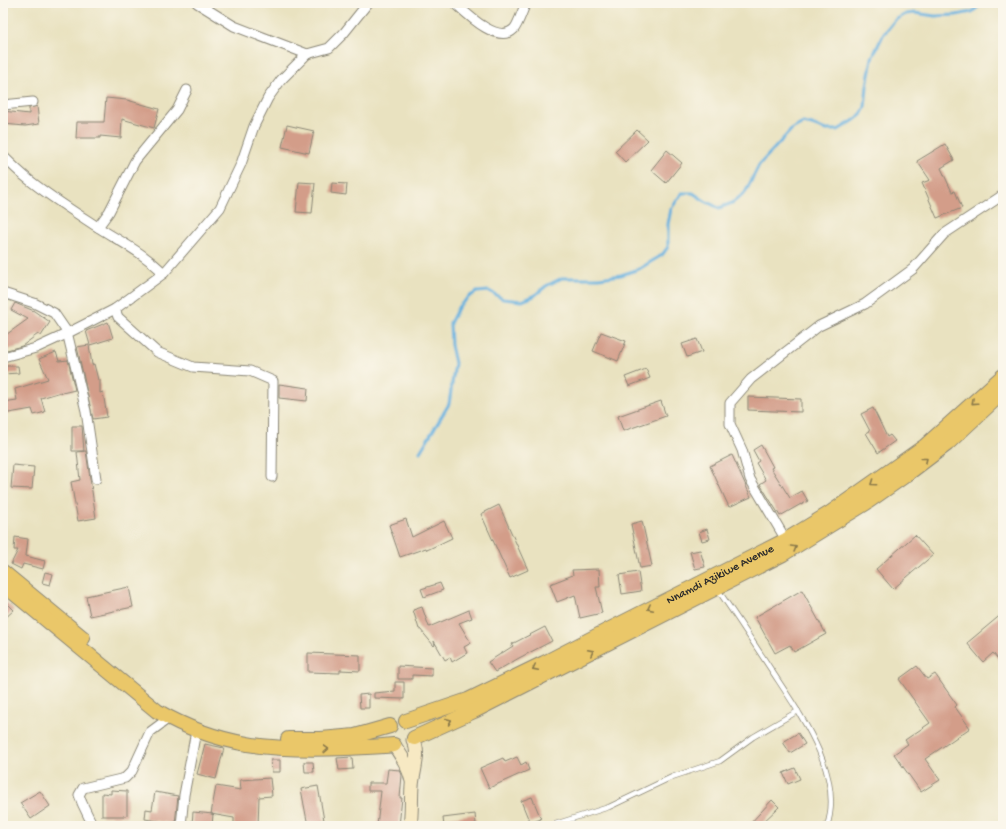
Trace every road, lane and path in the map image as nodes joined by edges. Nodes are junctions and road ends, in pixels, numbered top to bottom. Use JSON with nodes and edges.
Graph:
{"nodes":[{"id":1,"x":197,"y":3,"type":"edge"},
{"id":2,"x":368,"y":3,"type":"edge"},
{"id":3,"x":455,"y":3,"type":"edge"},
{"id":4,"x":526,"y":3,"type":"edge"},
{"id":5,"x":307,"y":54,"type":"junction"},
{"id":6,"x":187,"y":90,"type":"dead end"},
{"id":7,"x":33,"y":102,"type":"dead end"},
{"id":8,"x":3,"y":105,"type":"edge"},
{"id":9,"x":3,"y":156,"type":"edge"},
{"id":10,"x":1003,"y":195,"type":"edge"},
{"id":11,"x":98,"y":227,"type":"junction"},
{"id":12,"x":164,"y":273,"type":"junction"},
{"id":13,"x":3,"y":293,"type":"edge"},
{"id":14,"x":114,"y":309,"type":"junction"},
{"id":15,"x":67,"y":332,"type":"junction"},
{"id":16,"x":3,"y":357,"type":"edge"},
{"id":17,"x":1003,"y":376,"type":"edge"},
{"id":18,"x":1003,"y":392,"type":"edge"},
{"id":19,"x":272,"y":477,"type":"dead end"},
{"id":20,"x":96,"y":479,"type":"dead end"},
{"id":21,"x":786,"y":540,"type":"junction"},
{"id":22,"x":3,"y":572,"type":"edge"},
{"id":23,"x":3,"y":584,"type":"edge"},
{"id":24,"x":718,"y":588,"type":"junction"},
{"id":25,"x":798,"y":711,"type":"junction"},
{"id":26,"x":169,"y":718,"type":"junction"},
{"id":27,"x":406,"y":721,"type":"junction"},
{"id":28,"x":390,"y":726,"type":"junction"},
{"id":29,"x":196,"y":731,"type":"junction"},
{"id":30,"x":414,"y":739,"type":"junction"},
{"id":31,"x":394,"y":745,"type":"junction"},
{"id":32,"x":412,"y":785,"type":"junction"},
{"id":33,"x":93,"y":826,"type":"edge"},
{"id":34,"x":181,"y":826,"type":"edge"},
{"id":35,"x":410,"y":826,"type":"edge"},
{"id":36,"x":549,"y":826,"type":"edge"},
{"id":37,"x":827,"y":826,"type":"edge"}],
"edges":[{"from":1,"to":5,"type":"street"},
{"from":2,"to":5,"type":"street"},
{"from":3,"to":4,"type":"street"},
{"from":5,"to":12,"type":"street"},
{"from":6,"to":11,"type":"street"},
{"from":7,"to":8,"type":"street"},
{"from":9,"to":11,"type":"street"},
{"from":10,"to":21,"type":"street"},
{"from":11,"to":12,"type":"street"},
{"from":12,"to":14,"type":"street"},
{"from":13,"to":15,"type":"street"},
{"from":14,"to":15,"type":"street"},
{"from":14,"to":19,"type":"street"},
{"from":15,"to":16,"type":"street"},
{"from":15,"to":20,"type":"street"},
{"from":17,"to":21,"type":"main road","name":"Nnamdi Azikiwe Avenue","one_way":true},
{"from":24,"to":18,"type":"main road","name":"Nnamdi Azikiwe Avenue","one_way":true},
{"from":21,"to":27,"type":"main road","name":"Nnamdi Azikiwe Avenue","one_way":true},
{"from":22,"to":28,"type":"main road"},
{"from":23,"to":26,"type":"main road"},
{"from":24,"to":25,"type":"lane"},
{"from":30,"to":24,"type":"main road","name":"Nnamdi Azikiwe Avenue","one_way":true},
{"from":25,"to":36,"type":"lane"},
{"from":25,"to":37,"type":"lane"},
{"from":26,"to":29,"type":"main road"},
{"from":26,"to":33,"type":"street"},
{"from":27,"to":28,"type":"main road"},
{"from":27,"to":30,"type":"main road"},
{"from":28,"to":31,"type":"main road"},
{"from":29,"to":31,"type":"main road","one_way":true},
{"from":29,"to":34,"type":"street"},
{"from":30,"to":31,"type":"main road"},
{"from":30,"to":32,"type":"main road"},
{"from":31,"to":32,"type":"main road"},
{"from":32,"to":35,"type":"main road"}]}
